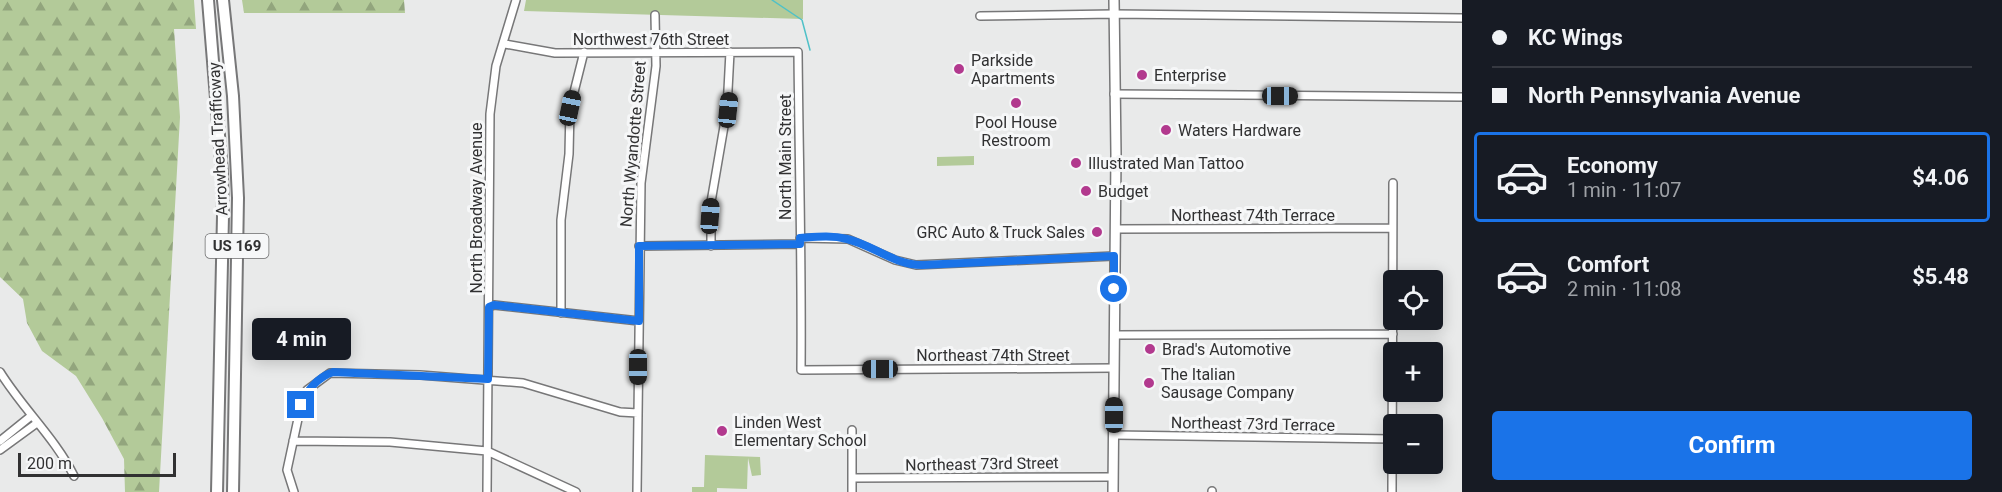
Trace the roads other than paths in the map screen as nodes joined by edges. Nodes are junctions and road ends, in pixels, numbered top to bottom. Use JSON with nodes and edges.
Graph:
{"nodes":[{"id":1,"x":208,"y":0,"type":"edge"},
{"id":2,"x":223,"y":0,"type":"edge"},
{"id":3,"x":516,"y":0,"type":"edge"},
{"id":4,"x":1114,"y":0,"type":"edge"},
{"id":5,"x":1114,"y":14,"type":"junction"},
{"id":6,"x":655,"y":15,"type":"dead end"},
{"id":7,"x":980,"y":15,"type":"dead end"},
{"id":8,"x":1462,"y":18,"type":"edge"},
{"id":9,"x":505,"y":44,"type":"junction"},
{"id":10,"x":584,"y":52,"type":"junction"},
{"id":11,"x":654,"y":52,"type":"junction"},
{"id":12,"x":730,"y":52,"type":"junction"},
{"id":13,"x":798,"y":52,"type":"joint"},
{"id":14,"x":1114,"y":94,"type":"junction"},
{"id":15,"x":1459,"y":97,"type":"edge"},
{"id":16,"x":1393,"y":183,"type":"dead end"},
{"id":17,"x":1391,"y":228,"type":"junction"},
{"id":18,"x":1115,"y":229,"type":"junction"},
{"id":19,"x":800,"y":241,"type":"junction"},
{"id":20,"x":639,"y":246,"type":"junction"},
{"id":21,"x":711,"y":246,"type":"junction"},
{"id":22,"x":1114,"y":256,"type":"junction"},
{"id":23,"x":489,"y":307,"type":"junction"},
{"id":24,"x":561,"y":313,"type":"junction"},
{"id":25,"x":639,"y":321,"type":"junction"},
{"id":26,"x":1393,"y":334,"type":"junction"},
{"id":27,"x":1114,"y":335,"type":"junction"},
{"id":28,"x":1114,"y":368,"type":"junction"},
{"id":29,"x":801,"y":370,"type":"joint"},
{"id":30,"x":0,"y":372,"type":"edge"},
{"id":31,"x":488,"y":379,"type":"junction"},
{"id":32,"x":638,"y":413,"type":"junction"},
{"id":33,"x":1392,"y":414,"type":"edge"},
{"id":34,"x":31,"y":416,"type":"junction"},
{"id":35,"x":37,"y":423,"type":"junction"},
{"id":36,"x":852,"y":430,"type":"dead end"},
{"id":37,"x":1114,"y":435,"type":"junction"},
{"id":38,"x":1383,"y":439,"type":"edge"},
{"id":39,"x":0,"y":441,"type":"edge"},
{"id":40,"x":293,"y":441,"type":"junction"},
{"id":41,"x":0,"y":450,"type":"edge"},
{"id":42,"x":487,"y":451,"type":"junction"},
{"id":43,"x":1392,"y":474,"type":"edge"},
{"id":44,"x":74,"y":476,"type":"dead end"},
{"id":45,"x":1113,"y":477,"type":"junction"},
{"id":46,"x":852,"y":478,"type":"junction"},
{"id":47,"x":217,"y":492,"type":"edge"},
{"id":48,"x":233,"y":492,"type":"edge"},
{"id":49,"x":294,"y":492,"type":"edge"},
{"id":50,"x":486,"y":492,"type":"edge"},
{"id":51,"x":576,"y":492,"type":"edge"},
{"id":52,"x":637,"y":492,"type":"edge"},
{"id":53,"x":852,"y":492,"type":"edge"},
{"id":54,"x":1113,"y":492,"type":"edge"},
{"id":55,"x":1392,"y":492,"type":"edge"}],
"edges":[{"from":1,"to":47,"type":"highway","name":"Arrowhead Trafficway","number":"US 169"},
{"from":2,"to":48,"type":"highway","name":"Arrowhead Trafficway","number":"US 169"},
{"from":3,"to":9,"type":"street","name":"North Broadway Avenue"},
{"from":4,"to":5,"type":"main road"},
{"from":5,"to":7,"type":"street"},
{"from":5,"to":8,"type":"street"},
{"from":5,"to":14,"type":"main road"},
{"from":6,"to":11,"type":"street","name":"North Wyandotte Street"},
{"from":9,"to":10,"type":"street","name":"Northwest 76th Street"},
{"from":9,"to":23,"type":"street","name":"North Broadway Avenue"},
{"from":10,"to":11,"type":"street","name":"Northwest 76th Street"},
{"from":10,"to":24,"type":"street"},
{"from":11,"to":12,"type":"street","name":"Northwest 76th Street"},
{"from":11,"to":20,"type":"street","name":"North Wyandotte Street"},
{"from":12,"to":13,"type":"street","name":"Northwest 76th Street"},
{"from":12,"to":21,"type":"street"},
{"from":13,"to":19,"type":"street","name":"North Main Street"},
{"from":14,"to":15,"type":"street"},
{"from":14,"to":18,"type":"main road"},
{"from":16,"to":17,"type":"street"},
{"from":17,"to":18,"type":"street","name":"Northeast 74th Terrace"},
{"from":17,"to":26,"type":"street"},
{"from":18,"to":22,"type":"main road"},
{"from":19,"to":21,"type":"street"},
{"from":19,"to":22,"type":"street"},
{"from":19,"to":29,"type":"street","name":"North Main Street"},
{"from":20,"to":21,"type":"street"},
{"from":20,"to":25,"type":"street","name":"North Wyandotte Street"},
{"from":22,"to":27,"type":"main road"},
{"from":23,"to":24,"type":"street"},
{"from":23,"to":31,"type":"street","name":"North Broadway Avenue"},
{"from":24,"to":25,"type":"street"},
{"from":25,"to":32,"type":"street","name":"North Wyandotte Street"},
{"from":26,"to":27,"type":"street"},
{"from":26,"to":33,"type":"street"},
{"from":27,"to":28,"type":"main road"},
{"from":28,"to":29,"type":"street","name":"Northeast 74th Street"},
{"from":28,"to":37,"type":"main road"},
{"from":30,"to":34,"type":"street"},
{"from":31,"to":32,"type":"street"},
{"from":31,"to":40,"type":"street"},
{"from":31,"to":42,"type":"street","name":"North Broadway Avenue"},
{"from":32,"to":52,"type":"street","name":"North Wyandotte Street"},
{"from":34,"to":35,"type":"street"},
{"from":34,"to":39,"type":"street"},
{"from":35,"to":41,"type":"street"},
{"from":35,"to":44,"type":"street"},
{"from":36,"to":46,"type":"street"},
{"from":37,"to":38,"type":"street","name":"Northeast 73rd Terrace"},
{"from":37,"to":45,"type":"main road"},
{"from":40,"to":42,"type":"street"},
{"from":40,"to":49,"type":"street"},
{"from":42,"to":50,"type":"street","name":"North Broadway Avenue"},
{"from":42,"to":51,"type":"street"},
{"from":43,"to":55,"type":"street"},
{"from":45,"to":46,"type":"street","name":"Northeast 73rd Street"},
{"from":45,"to":54,"type":"main road"},
{"from":46,"to":53,"type":"street"}]}
